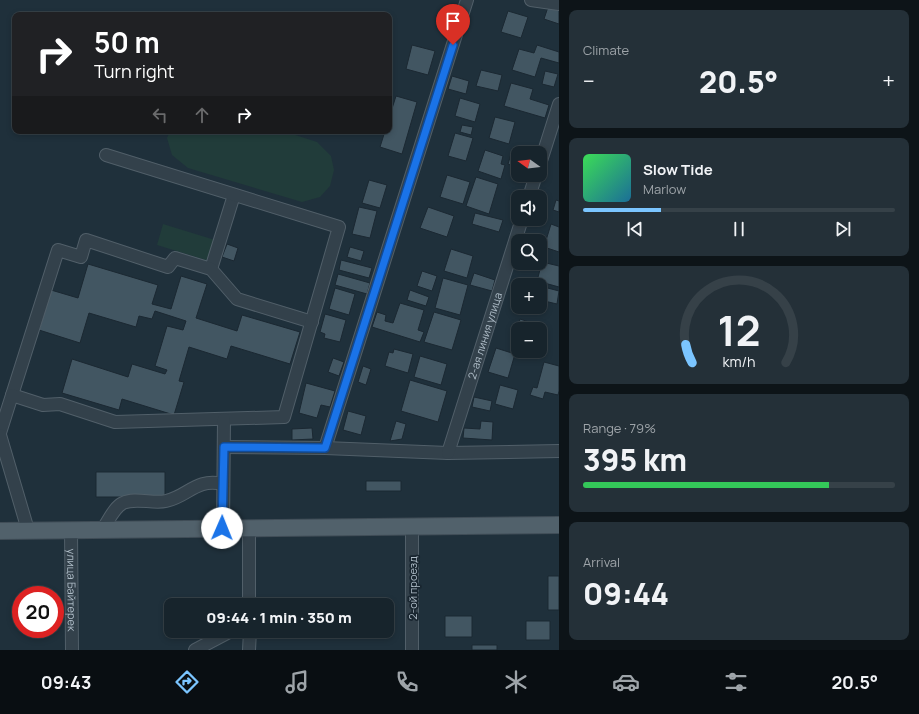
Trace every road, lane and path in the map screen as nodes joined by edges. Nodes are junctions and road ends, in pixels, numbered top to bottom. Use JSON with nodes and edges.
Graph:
{"nodes":[{"id":1,"x":467,"y":0,"type":"edge"},
{"id":2,"x":531,"y":0,"type":"edge"},
{"id":3,"x":559,"y":4,"type":"edge"},
{"id":4,"x":559,"y":104,"type":"edge"},
{"id":5,"x":546,"y":146,"type":"edge"},
{"id":6,"x":106,"y":155,"type":"dead end"},
{"id":7,"x":234,"y":195,"type":"junction"},
{"id":8,"x":520,"y":226,"type":"edge"},
{"id":9,"x":211,"y":269,"type":"junction"},
{"id":10,"x":312,"y":322,"type":"junction"},
{"id":11,"x":12,"y":395,"type":"junction"},
{"id":12,"x":224,"y":419,"type":"junction"},
{"id":13,"x":0,"y":434,"type":"edge"},
{"id":14,"x":224,"y":447,"type":"junction"},
{"id":15,"x":325,"y":448,"type":"junction"},
{"id":16,"x":559,"y":451,"type":"edge"},
{"id":17,"x":448,"y":453,"type":"junction"},
{"id":18,"x":223,"y":484,"type":"junction"},
{"id":19,"x":559,"y":525,"type":"edge"},
{"id":20,"x":412,"y":526,"type":"junction"},
{"id":21,"x":222,"y":528,"type":"junction"},
{"id":22,"x":249,"y":528,"type":"junction"},
{"id":23,"x":28,"y":530,"type":"junction"},
{"id":24,"x":71,"y":530,"type":"junction"},
{"id":25,"x":102,"y":530,"type":"junction"},
{"id":26,"x":0,"y":531,"type":"edge"},
{"id":27,"x":249,"y":598,"type":"edge"},
{"id":28,"x":218,"y":638,"type":"edge"},
{"id":29,"x":250,"y":638,"type":"edge"},
{"id":30,"x":72,"y":650,"type":"edge"},
{"id":31,"x":195,"y":650,"type":"edge"},
{"id":32,"x":249,"y":650,"type":"edge"},
{"id":33,"x":412,"y":650,"type":"edge"}],
"edges":[{"from":1,"to":15,"type":"street"},
{"from":2,"to":3,"type":"street"},
{"from":4,"to":5,"type":"street"},
{"from":6,"to":7,"type":"street"},
{"from":7,"to":9,"type":"street"},
{"from":7,"to":10,"type":"street"},
{"from":8,"to":17,"type":"street","name":"2-ая линия улица"},
{"from":9,"to":10,"type":"street"},
{"from":9,"to":11,"type":"street"},
{"from":10,"to":12,"type":"street"},
{"from":11,"to":12,"type":"street"},
{"from":11,"to":13,"type":"street"},
{"from":12,"to":14,"type":"street"},
{"from":13,"to":23,"type":"street"},
{"from":14,"to":15,"type":"street"},
{"from":14,"to":18,"type":"street"},
{"from":15,"to":17,"type":"street"},
{"from":16,"to":17,"type":"street"},
{"from":18,"to":21,"type":"street"},
{"from":18,"to":25,"type":"street"},
{"from":19,"to":20,"type":"main road"},
{"from":20,"to":22,"type":"main road"},
{"from":20,"to":33,"type":"street","name":"2-ой проезд"},
{"from":21,"to":22,"type":"main road"},
{"from":21,"to":25,"type":"main road"},
{"from":22,"to":27,"type":"street"},
{"from":23,"to":24,"type":"main road"},
{"from":23,"to":26,"type":"main road"},
{"from":24,"to":25,"type":"main road"},
{"from":24,"to":30,"type":"street","name":"улица Байтерек"},
{"from":28,"to":31,"type":"street"},
{"from":29,"to":32,"type":"street"}]}
